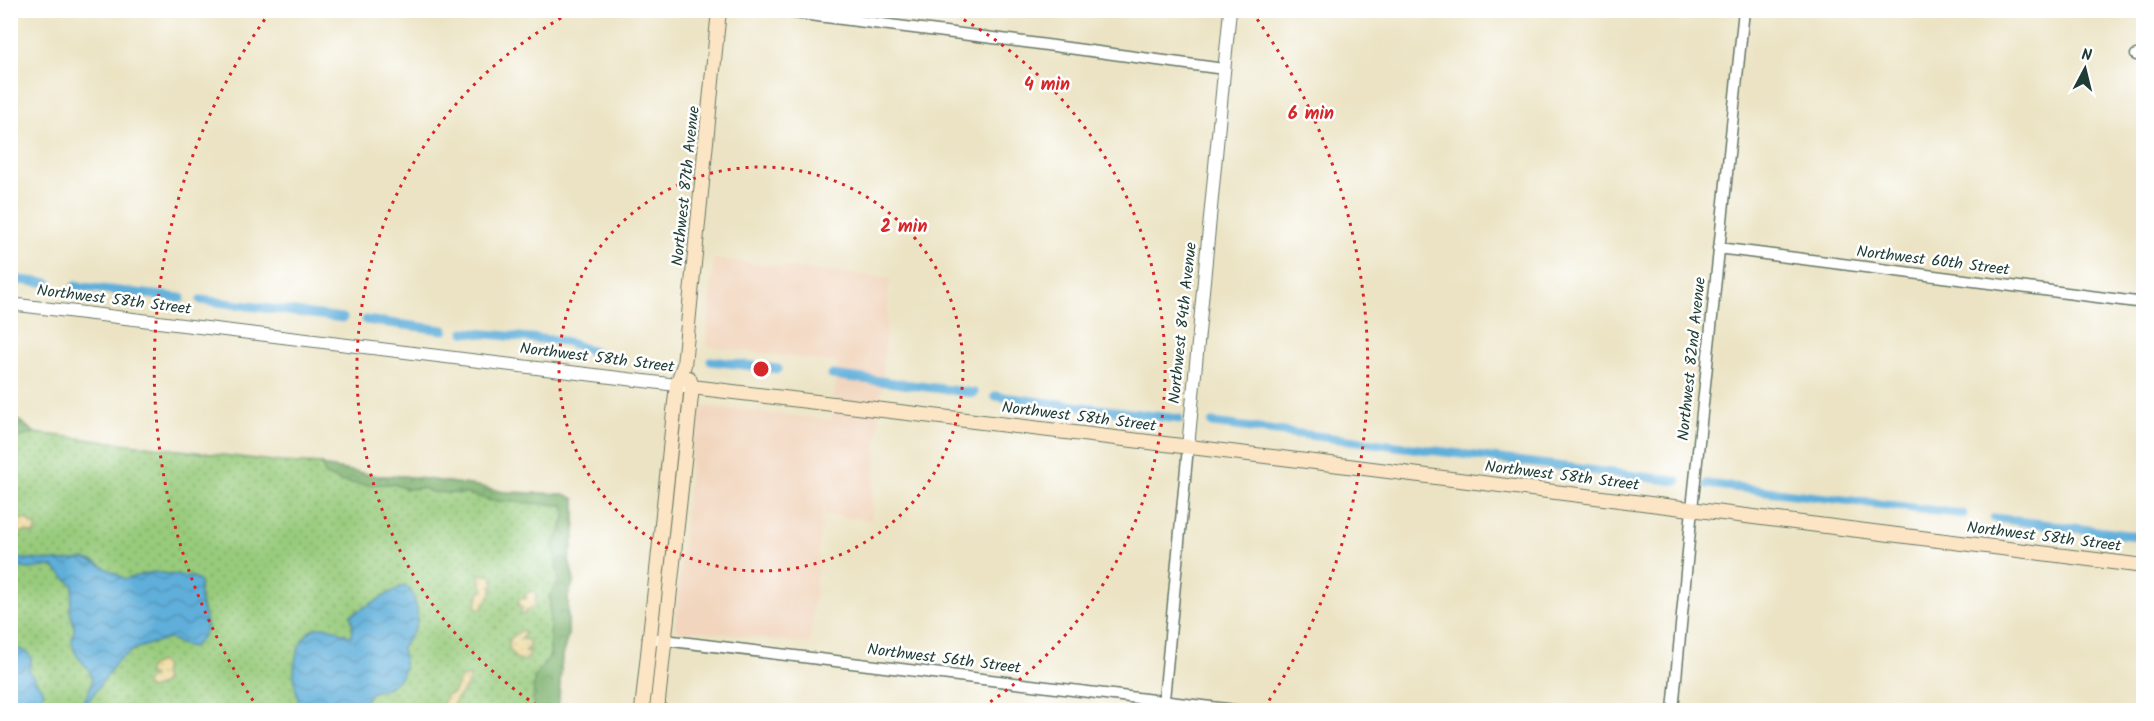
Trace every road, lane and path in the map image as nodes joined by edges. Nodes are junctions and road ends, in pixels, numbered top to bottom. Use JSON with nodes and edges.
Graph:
{"nodes":[{"id":1,"x":719,"y":10,"type":"edge"},
{"id":2,"x":770,"y":10,"type":"edge"},
{"id":3,"x":1230,"y":10,"type":"edge"},
{"id":4,"x":1744,"y":10,"type":"edge"},
{"id":5,"x":1224,"y":69,"type":"junction"},
{"id":6,"x":1718,"y":248,"type":"junction"},
{"id":7,"x":2144,"y":303,"type":"edge"},
{"id":8,"x":10,"y":304,"type":"edge"},
{"id":9,"x":684,"y":365,"type":"junction"},
{"id":10,"x":677,"y":384,"type":"junction"},
{"id":11,"x":692,"y":387,"type":"junction"},
{"id":12,"x":1188,"y":447,"type":"junction"},
{"id":13,"x":1692,"y":509,"type":"junction"},
{"id":14,"x":2144,"y":566,"type":"edge"},
{"id":15,"x":648,"y":638,"type":"junction"},
{"id":16,"x":663,"y":639,"type":"junction"},
{"id":17,"x":1163,"y":706,"type":"edge"},
{"id":18,"x":642,"y":711,"type":"edge"},
{"id":19,"x":657,"y":711,"type":"edge"},
{"id":20,"x":1235,"y":711,"type":"edge"},
{"id":21,"x":1673,"y":711,"type":"edge"}],
"edges":[{"from":1,"to":9,"type":"main road","name":"Northwest 87th Avenue"},
{"from":2,"to":5,"type":"street"},
{"from":3,"to":5,"type":"street","name":"Northwest 84th Avenue"},
{"from":4,"to":6,"type":"street","name":"Northwest 82nd Avenue"},
{"from":5,"to":12,"type":"street","name":"Northwest 84th Avenue"},
{"from":6,"to":7,"type":"street","name":"Northwest 60th Street"},
{"from":6,"to":13,"type":"street","name":"Northwest 82nd Avenue"},
{"from":8,"to":10,"type":"street","name":"Northwest 58th Street"},
{"from":9,"to":10,"type":"main road","name":"Northwest 87th Avenue"},
{"from":9,"to":11,"type":"main road","name":"Northwest 87th Avenue"},
{"from":10,"to":11,"type":"street","name":"Northwest 58th Street"},
{"from":10,"to":15,"type":"main road","name":"Northwest 87th Avenue"},
{"from":11,"to":12,"type":"main road","name":"Northwest 58th Street"},
{"from":11,"to":16,"type":"main road","name":"Northwest 87th Avenue"},
{"from":12,"to":13,"type":"main road","name":"Northwest 58th Street"},
{"from":12,"to":17,"type":"street","name":"Northwest 84th Avenue"},
{"from":13,"to":14,"type":"main road","name":"Northwest 58th Street"},
{"from":13,"to":21,"type":"street","name":"Northwest 82nd Avenue"},
{"from":15,"to":16,"type":"street","name":"Northwest 56th Street"},
{"from":15,"to":18,"type":"main road","name":"Northwest 87th Avenue"},
{"from":16,"to":17,"type":"street","name":"Northwest 56th Street"},
{"from":16,"to":19,"type":"main road","name":"Northwest 87th Avenue"},
{"from":17,"to":20,"type":"street","name":"Northwest 56th Street"}]}
